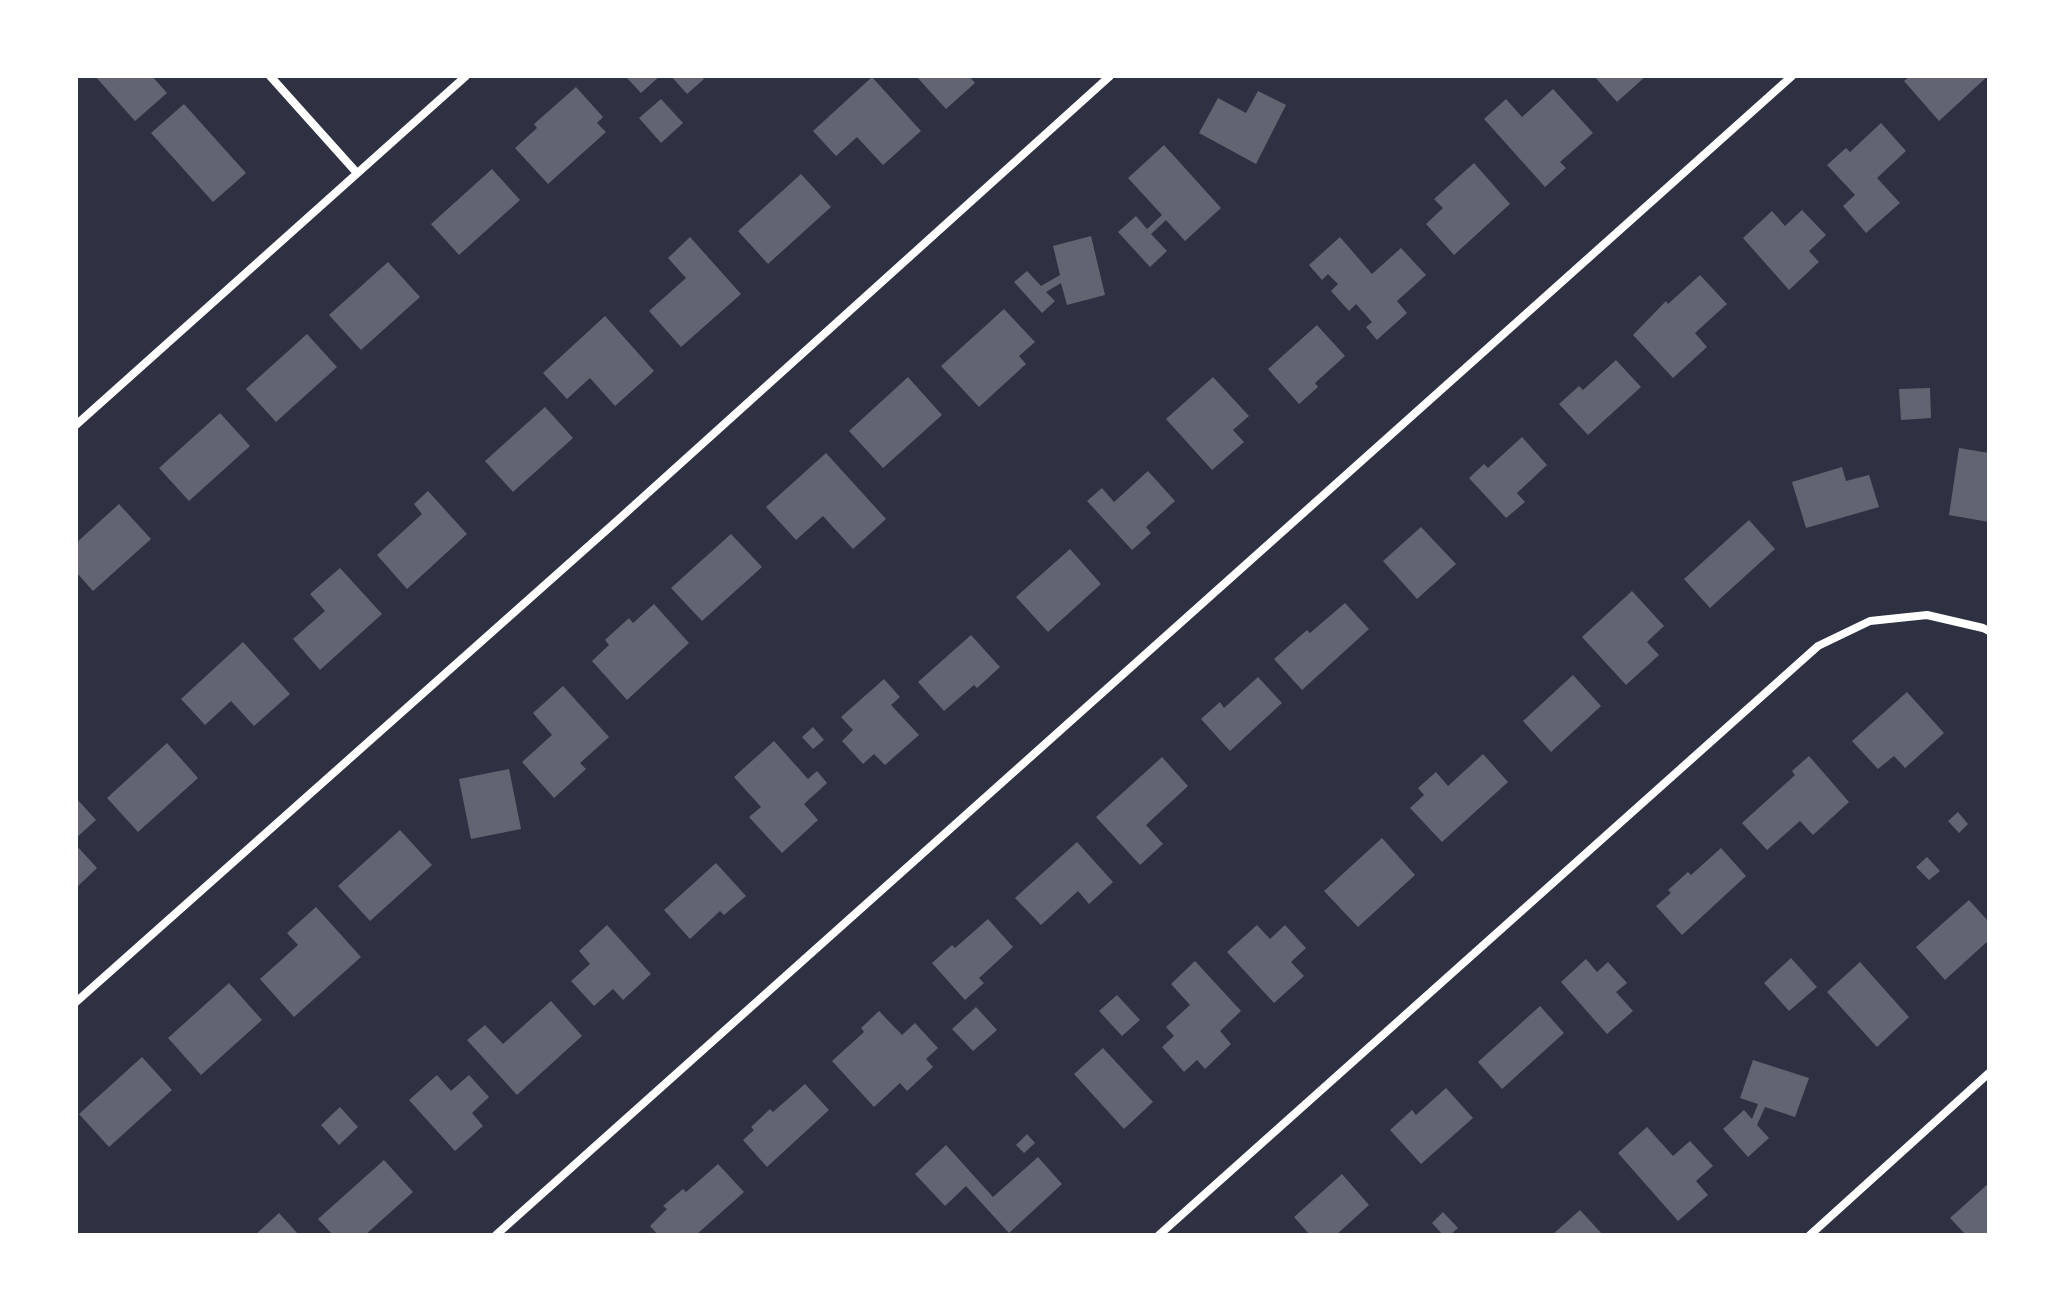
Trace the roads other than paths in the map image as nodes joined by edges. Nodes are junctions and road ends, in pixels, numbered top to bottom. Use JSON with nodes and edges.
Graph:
{"nodes":[{"id":1,"x":270,"y":76,"type":"edge"},
{"id":2,"x":466,"y":76,"type":"edge"},
{"id":3,"x":1110,"y":76,"type":"edge"},
{"id":4,"x":1792,"y":76,"type":"edge"},
{"id":5,"x":357,"y":173,"type":"junction"},
{"id":6,"x":76,"y":425,"type":"edge"},
{"id":7,"x":1989,"y":631,"type":"edge"},
{"id":8,"x":76,"y":1002,"type":"edge"},
{"id":9,"x":1989,"y":1073,"type":"edge"},
{"id":10,"x":496,"y":1235,"type":"edge"},
{"id":11,"x":1159,"y":1235,"type":"edge"},
{"id":12,"x":1810,"y":1235,"type":"edge"}],
"edges":[{"from":1,"to":5,"type":"street"},
{"from":2,"to":5,"type":"street"},
{"from":3,"to":8,"type":"street"},
{"from":4,"to":10,"type":"street"},
{"from":5,"to":6,"type":"street"},
{"from":7,"to":11,"type":"street"},
{"from":9,"to":12,"type":"street"}]}
